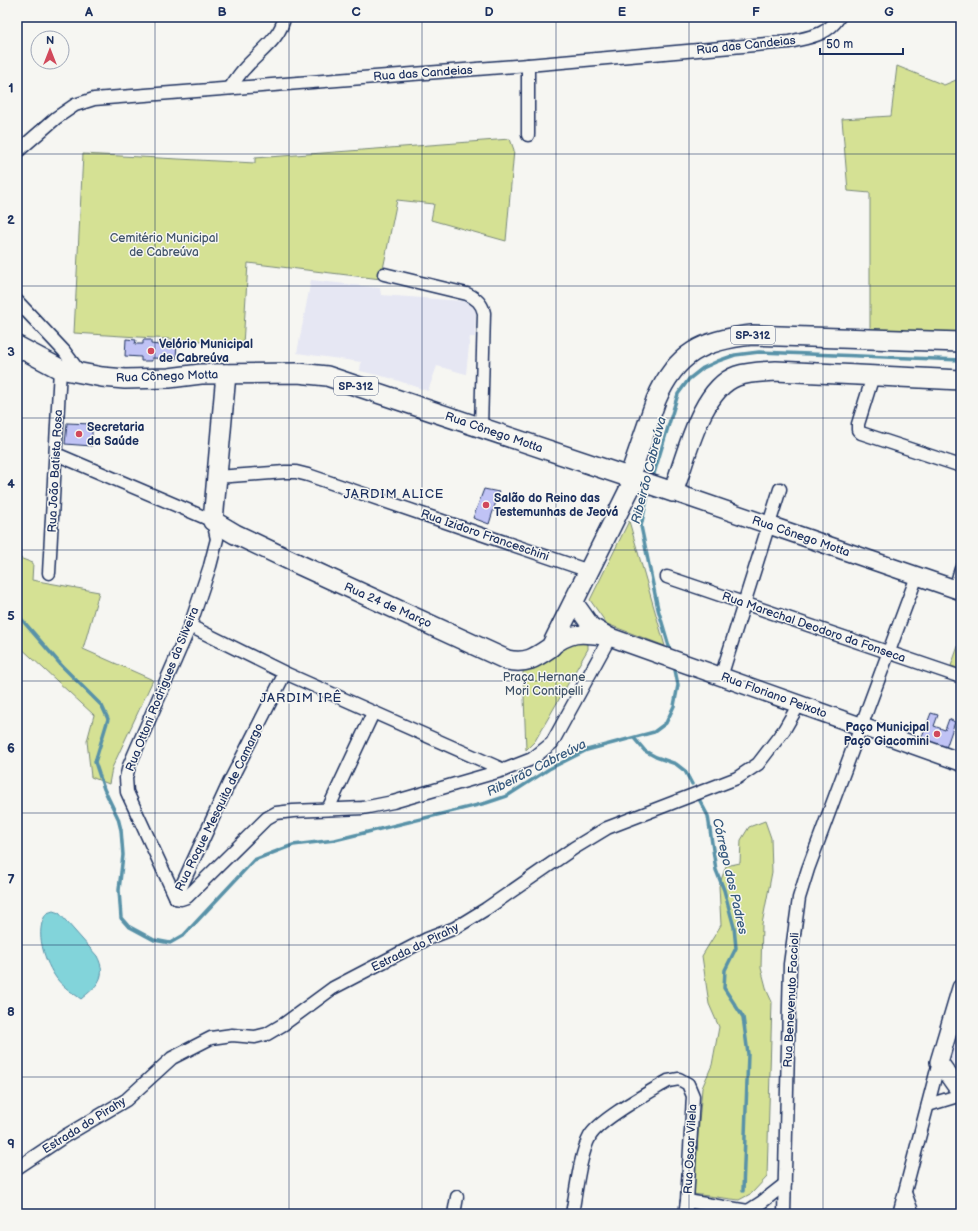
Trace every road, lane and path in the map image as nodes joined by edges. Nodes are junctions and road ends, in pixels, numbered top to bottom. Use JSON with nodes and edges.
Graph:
{"nodes":[{"id":1,"x":284,"y":17,"type":"edge"},
{"id":2,"x":839,"y":17,"type":"edge"},
{"id":3,"x":528,"y":65,"type":"junction"},
{"id":4,"x":230,"y":88,"type":"junction"},
{"id":5,"x":528,"y":135,"type":"dead end"},
{"id":6,"x":17,"y":152,"type":"edge"},
{"id":7,"x":384,"y":274,"type":"dead end"},
{"id":8,"x":17,"y":301,"type":"edge"},
{"id":9,"x":961,"y":342,"type":"edge"},
{"id":10,"x":17,"y":346,"type":"edge"},
{"id":11,"x":60,"y":369,"type":"junction"},
{"id":12,"x":80,"y":374,"type":"junction"},
{"id":13,"x":226,"y":374,"type":"junction"},
{"id":14,"x":873,"y":376,"type":"junction"},
{"id":15,"x":961,"y":380,"type":"edge"},
{"id":16,"x":481,"y":428,"type":"junction"},
{"id":17,"x":56,"y":454,"type":"junction"},
{"id":18,"x":961,"y":466,"type":"edge"},
{"id":19,"x":217,"y":477,"type":"junction"},
{"id":20,"x":635,"y":480,"type":"junction"},
{"id":21,"x":780,"y":489,"type":"dead end"},
{"id":22,"x":667,"y":490,"type":"junction"},
{"id":23,"x":213,"y":521,"type":"junction"},
{"id":24,"x":769,"y":525,"type":"junction"},
{"id":25,"x":961,"y":569,"type":"edge"},
{"id":26,"x":589,"y":571,"type":"junction"},
{"id":27,"x":49,"y":573,"type":"dead end"},
{"id":28,"x":917,"y":576,"type":"junction"},
{"id":29,"x":667,"y":577,"type":"dead end"},
{"id":30,"x":958,"y":590,"type":"edge"},
{"id":31,"x":574,"y":602,"type":"junction"},
{"id":32,"x":744,"y":603,"type":"junction"},
{"id":33,"x":190,"y":626,"type":"junction"},
{"id":34,"x":567,"y":629,"type":"junction"},
{"id":35,"x":610,"y":637,"type":"junction"},
{"id":36,"x":888,"y":652,"type":"junction"},
{"id":37,"x":284,"y":673,"type":"junction"},
{"id":38,"x":721,"y":677,"type":"junction"},
{"id":39,"x":961,"y":677,"type":"edge"},
{"id":40,"x":799,"y":704,"type":"junction"},
{"id":41,"x":373,"y":713,"type":"junction"},
{"id":42,"x":861,"y":726,"type":"junction"},
{"id":43,"x":961,"y":762,"type":"edge"},
{"id":44,"x":504,"y":770,"type":"junction"},
{"id":45,"x":328,"y":809,"type":"junction"},
{"id":46,"x":176,"y":898,"type":"junction"},
{"id":47,"x":961,"y":988,"type":"edge"},
{"id":48,"x":939,"y":1062,"type":"junction"},
{"id":49,"x":961,"y":1094,"type":"edge"},
{"id":50,"x":928,"y":1105,"type":"junction"},
{"id":51,"x":17,"y":1168,"type":"edge"},
{"id":52,"x":785,"y":1184,"type":"junction"},
{"id":53,"x":905,"y":1193,"type":"junction"},
{"id":54,"x":457,"y":1197,"type":"dead end"},
{"id":55,"x":687,"y":1201,"type":"junction"},
{"id":56,"x":750,"y":1212,"type":"edge"},
{"id":57,"x":454,"y":1214,"type":"edge"},
{"id":58,"x":572,"y":1214,"type":"edge"},
{"id":59,"x":685,"y":1214,"type":"edge"},
{"id":60,"x":784,"y":1214,"type":"edge"},
{"id":61,"x":899,"y":1214,"type":"edge"},
{"id":62,"x":913,"y":1214,"type":"edge"}],
"edges":[{"from":1,"to":4,"type":"street"},
{"from":2,"to":3,"type":"street","name":"Rua das Candeias"},
{"from":3,"to":4,"type":"street","name":"Rua das Candeias"},
{"from":3,"to":5,"type":"street"},
{"from":4,"to":6,"type":"street","name":"Rua das Candeias"},
{"from":7,"to":16,"type":"street"},
{"from":8,"to":12,"type":"street"},
{"from":9,"to":20,"type":"main road","number":"SP-312"},
{"from":10,"to":11,"type":"main road","name":"Rua Cônego Motta","number":"SP-312"},
{"from":11,"to":12,"type":"main road","name":"Rua Cônego Motta","number":"SP-312"},
{"from":11,"to":17,"type":"street","name":"Rua João Batista Rosa"},
{"from":12,"to":13,"type":"main road","name":"Rua Cônego Motta","number":"SP-312"},
{"from":13,"to":16,"type":"main road","name":"Rua Cônego Motta","number":"SP-312"},
{"from":13,"to":19,"type":"main road"},
{"from":14,"to":15,"type":"main road"},
{"from":14,"to":18,"type":"street"},
{"from":14,"to":22,"type":"main road"},
{"from":16,"to":20,"type":"main road","name":"Rua Cônego Motta","number":"SP-312"},
{"from":17,"to":23,"type":"street","name":"Rua 24 de Março"},
{"from":17,"to":27,"type":"street","name":"Rua João Batista Rosa"},
{"from":19,"to":23,"type":"main road"},
{"from":19,"to":26,"type":"street","name":"Rua Izidoro Franceschini"},
{"from":20,"to":22,"type":"main road","name":"Rua Cônego Motta","number":"SP-312"},
{"from":20,"to":26,"type":"main road","name":"Rua 24 de Março"},
{"from":21,"to":24,"type":"street"},
{"from":22,"to":24,"type":"street","name":"Rua Cônego Motta"},
{"from":23,"to":33,"type":"street","name":"Rua Ottoni Rodrigues da Silveira"},
{"from":23,"to":34,"type":"main road","name":"Rua 24 de Março"},
{"from":24,"to":28,"type":"street","name":"Rua Cônego Motta"},
{"from":24,"to":32,"type":"street"},
{"from":25,"to":30,"type":"street"},
{"from":26,"to":31,"type":"main road","name":"Rua 24 de Março"},
{"from":28,"to":30,"type":"street","name":"Rua Cônego Motta"},
{"from":28,"to":36,"type":"street","name":"Rua Benevenuto Faccioli"},
{"from":29,"to":32,"type":"street","name":"Rua Marechal Deodoro da Fonseca"},
{"from":31,"to":34,"type":"main road","name":"Rua 24 de Março"},
{"from":31,"to":35,"type":"street"},
{"from":32,"to":36,"type":"street","name":"Rua Marechal Deodoro da Fonseca"},
{"from":32,"to":38,"type":"street"},
{"from":33,"to":37,"type":"street"},
{"from":33,"to":46,"type":"street","name":"Rua Ottoni Rodrigues da Silveira"},
{"from":34,"to":35,"type":"street"},
{"from":35,"to":38,"type":"street","name":"Rua Floriano Peixoto"},
{"from":35,"to":44,"type":"street"},
{"from":36,"to":39,"type":"street","name":"Rua Marechal Deodoro da Fonseca"},
{"from":36,"to":42,"type":"street","name":"Rua Benevenuto Faccioli"},
{"from":37,"to":41,"type":"street"},
{"from":37,"to":46,"type":"street","name":"Rua Roque Mesquita de Camargo"},
{"from":38,"to":40,"type":"street","name":"Rua Floriano Peixoto"},
{"from":40,"to":42,"type":"street","name":"Rua Floriano Peixoto"},
{"from":40,"to":51,"type":"street","name":"Estrada do Pirahy"},
{"from":41,"to":44,"type":"street"},
{"from":41,"to":45,"type":"street"},
{"from":42,"to":43,"type":"street","name":"Rua Floriano Peixoto"},
{"from":42,"to":52,"type":"street","name":"Rua Benevenuto Faccioli"},
{"from":44,"to":45,"type":"street"},
{"from":45,"to":46,"type":"street"},
{"from":47,"to":48,"type":"street"},
{"from":48,"to":49,"type":"street"},
{"from":48,"to":50,"type":"street"},
{"from":49,"to":50,"type":"street"},
{"from":50,"to":53,"type":"street"},
{"from":52,"to":56,"type":"street"},
{"from":52,"to":60,"type":"street","name":"Rua Benevenuto Faccioli"},
{"from":53,"to":61,"type":"street"},
{"from":53,"to":62,"type":"street"},
{"from":54,"to":57,"type":"street"},
{"from":55,"to":56,"type":"street"},
{"from":55,"to":58,"type":"street","name":"Rua Oscar Vilela"},
{"from":55,"to":59,"type":"street","name":"Rua Oscar Vilela"}]}
